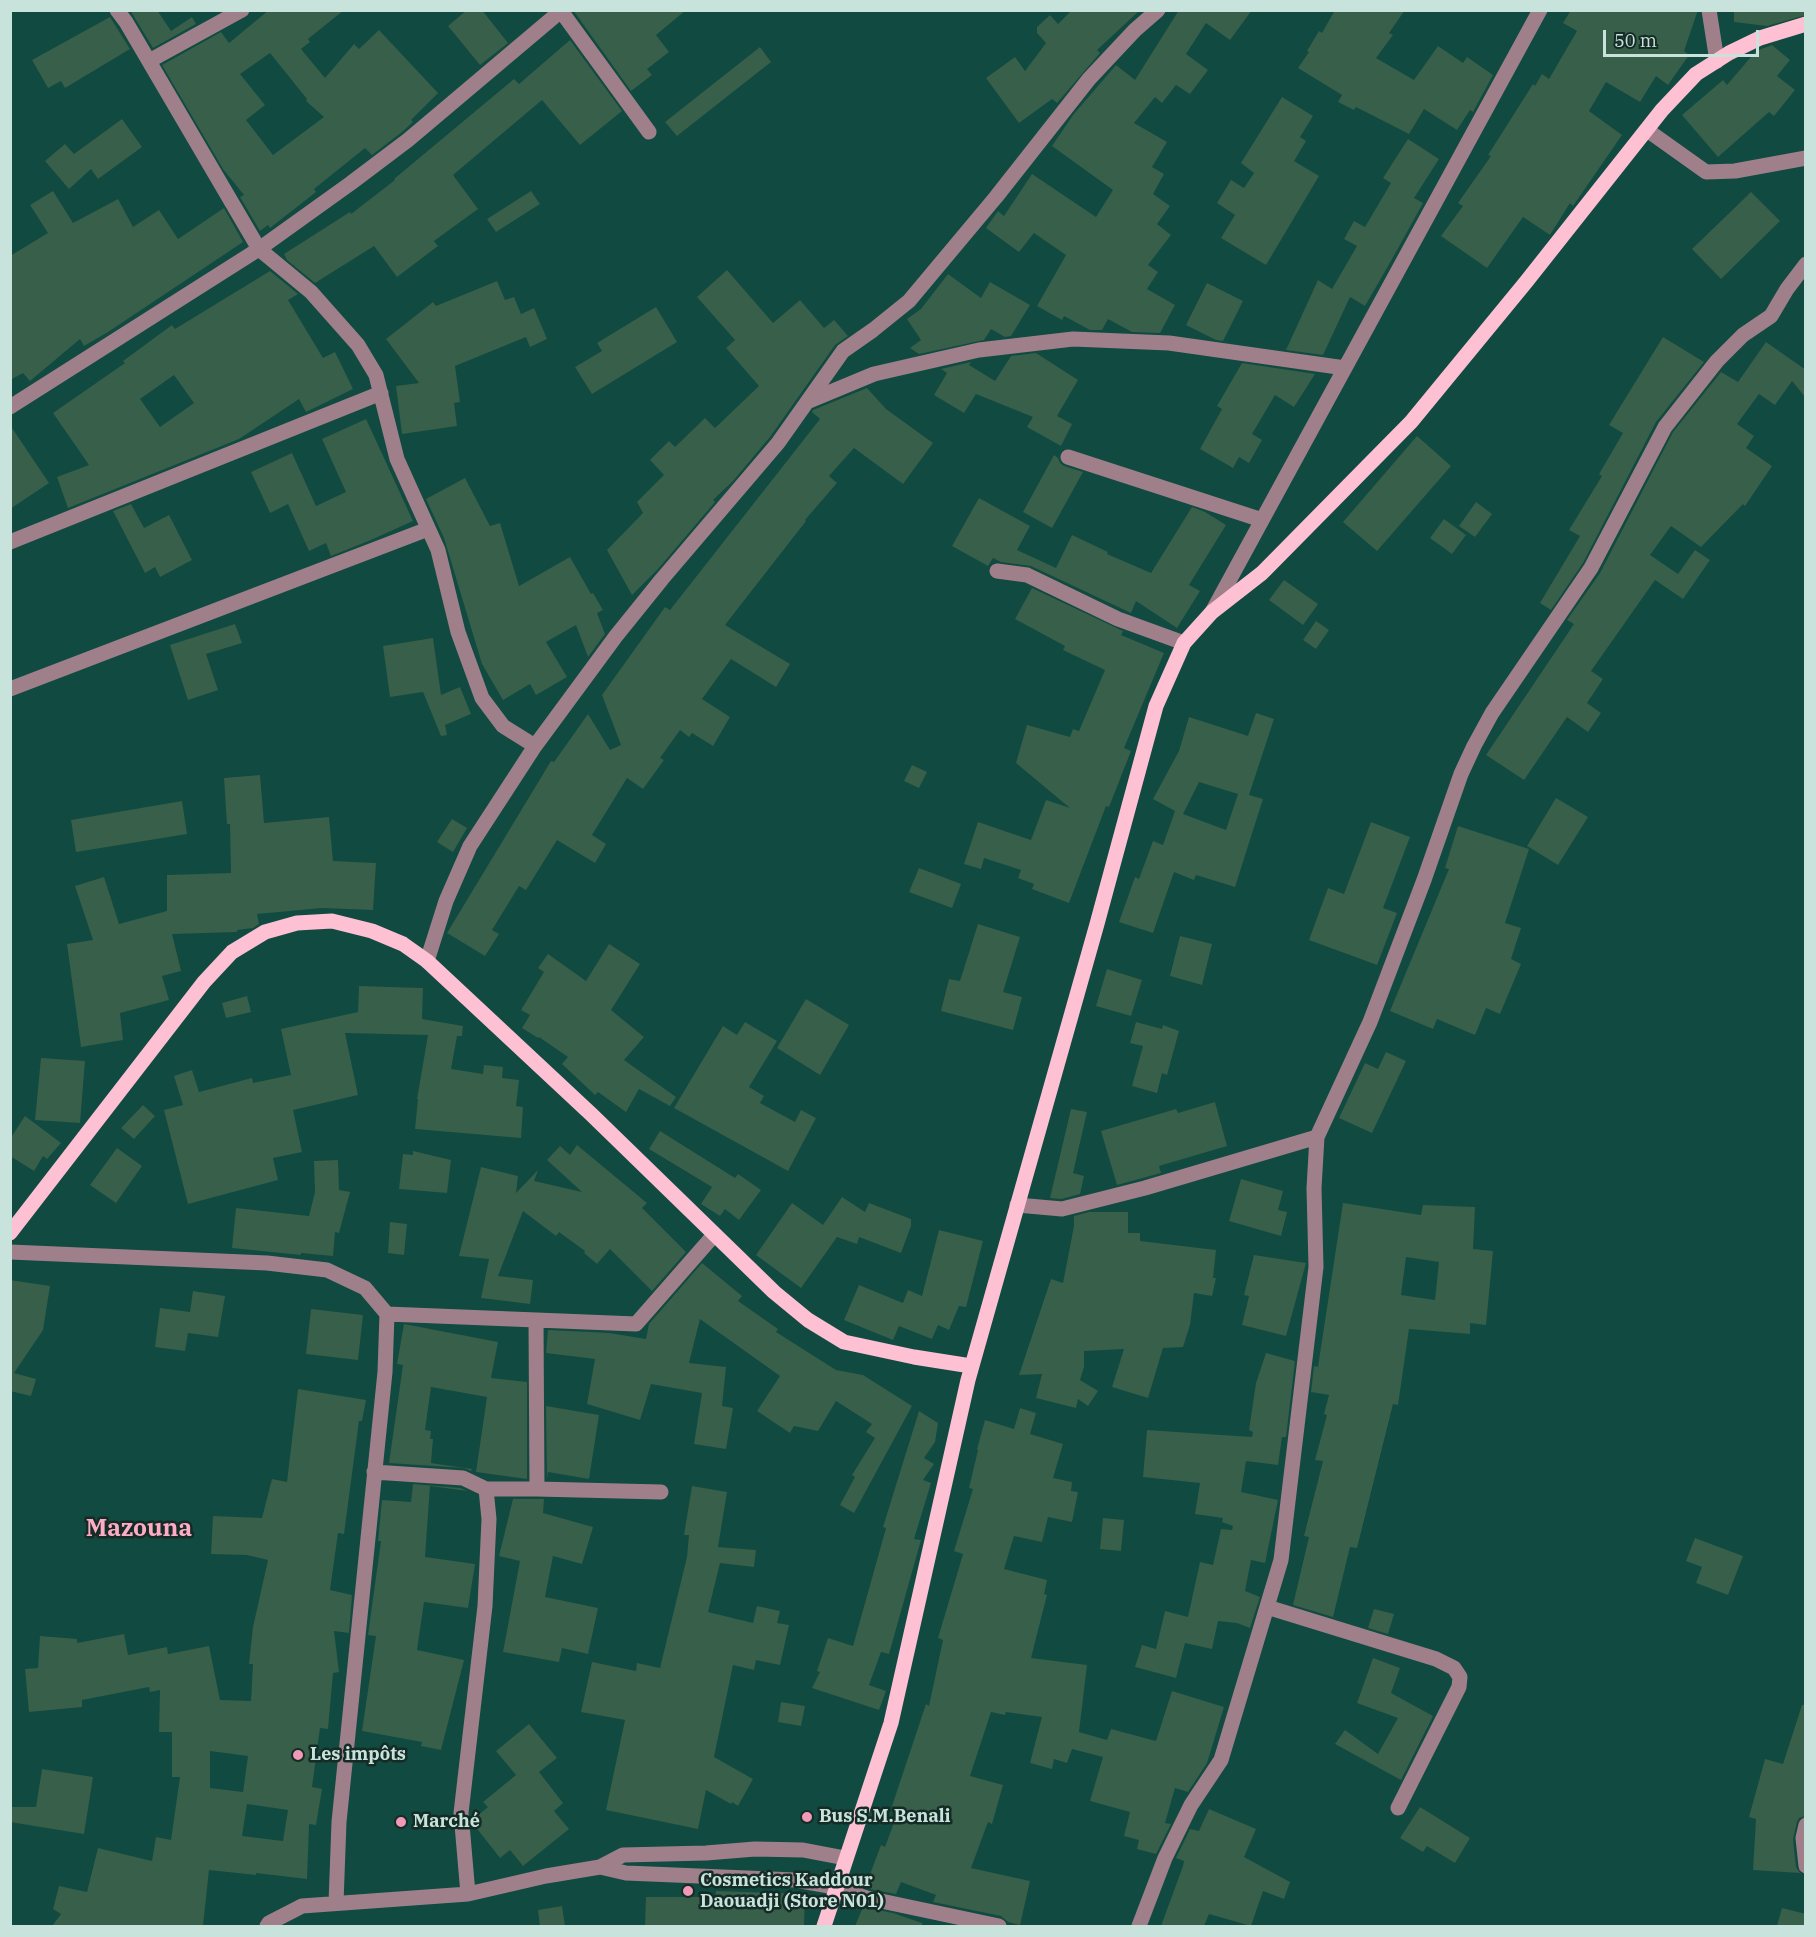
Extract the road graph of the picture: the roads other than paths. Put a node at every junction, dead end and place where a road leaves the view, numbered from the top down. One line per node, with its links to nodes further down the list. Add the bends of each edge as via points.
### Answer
1 (117, 10): 8 (street)
2 (242, 10): 8 (street)
3 (1158, 10): 17 (street, via 1089,79 909,301 843,351)
4 (1540, 10): 15 (street)
5 (1708, 10): 9 (street)
6 (561, 11): 11 (street); 13 (street, via 408,140)
7 (1806, 24): 9 (main road, via 1760,38)
8 (149, 61): 13 (street)
9 (1717, 61): 10 (main road, via 1696,74)
10 (1647, 130): 12 (street, via 1706,172 1735,171); 24 (main road, via 1411,422 1262,573)
11 (649, 132)
12 (1806, 158)
13 (259, 249): 16 (street, via 310,292 358,345 376,375); 18 (street)
14 (1806, 264): 29 (street, via 1771,316 1743,335 1717,361 1665,427 1591,568 1488,721 1461,774 1370,1022)
15 (1345, 368): 17 (street, via 1169,343 1073,339 978,350 874,374); 20 (street)
16 (381, 393): 21 (street, via 397,459); 22 (street)
17 (809, 401): 27 (street, via 622,628)
18 (10, 408)
19 (1068, 457): 20 (street)
20 (1263, 520): 24 (street)
21 (428, 529): 26 (street); 27 (street, via 438,549 458,632 482,698 503,726)
22 (10, 542)
23 (997, 571): 25 (street, via 1028,575 1118,619)
24 (1212, 612): 25 (main road)
25 (1184, 643): 30 (main road, via 1156,706)
26 (10, 689)
27 (535, 746): 28 (street, via 470,846)
28 (428, 961): 31 (main road, via 403,944 372,931 332,921 297,923 265,932 232,952 204,982); 32 (main road)
29 (1317, 1137): 30 (street, via 1062,1209); 41 (street, via 1316,1267 1281,1560)
30 (1017, 1205): 36 (main road)
31 (10, 1233)
32 (714, 1235): 35 (street, via 636,1324); 36 (main road, via 808,1320 844,1342)
33 (10, 1252): 34 (street, via 267,1263 327,1270 365,1288)
34 (387, 1314): 35 (street); 37 (street)
35 (536, 1320): 39 (street)
36 (971, 1366): 44 (main road, via 891,1723)
37 (374, 1472): 38 (street, via 463,1478); 49 (street, via 339,1822)
38 (486, 1489): 39 (street); 48 (street, via 489,1520 485,1606 461,1813)
39 (537, 1489): 40 (street)
40 (661, 1492)
41 (1267, 1607): 42 (street, via 1436,1659 1454,1668 1460,1677 1459,1687); 53 (street, via 1221,1760 1191,1805)
42 (1398, 1808)
43 (1806, 1825): 45 (street)
44 (845, 1858): 46 (street, via 803,1850 755,1849 623,1855); 47 (main road)
45 (1806, 1866)
46 (600, 1867): 47 (street, via 626,1873 795,1880); 48 (street)
47 (835, 1887): 51 (main road); 52 (street, via 867,1898)
48 (468, 1894): 49 (street)
49 (336, 1903): 50 (street, via 302,1905)
50 (267, 1926)
51 (824, 1926)
52 (999, 1926)
53 (1139, 1926)

